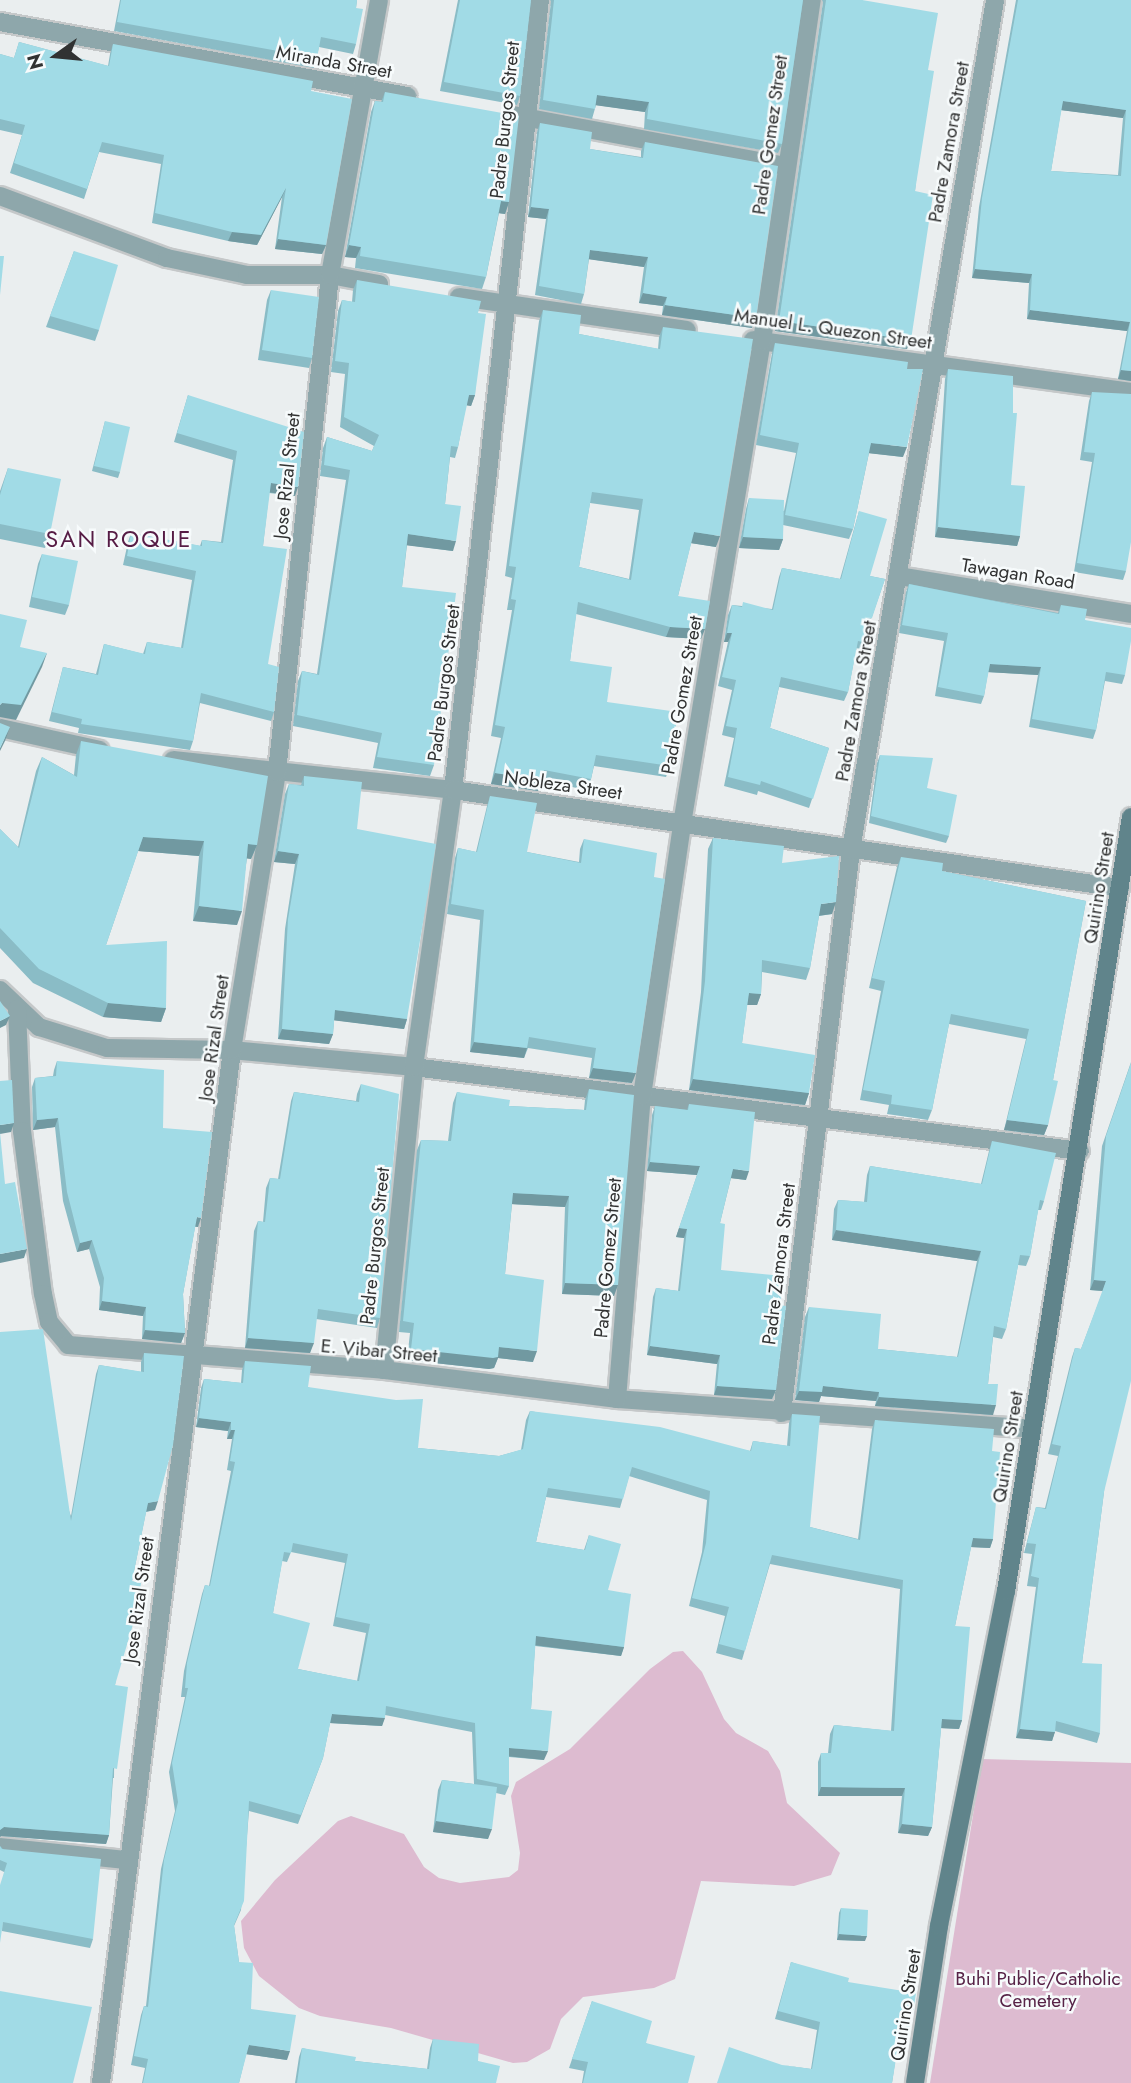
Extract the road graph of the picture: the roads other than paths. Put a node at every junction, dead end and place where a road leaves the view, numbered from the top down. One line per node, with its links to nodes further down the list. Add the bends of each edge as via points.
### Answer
1 (379, 0): 6 (street, Jose Rizal Street)
2 (540, 0): 9 (street, Padre Burgos Street)
3 (811, 0): 10 (street, Padre Gomez Street)
4 (995, 0): 19 (street, Padre Zamora Street)
5 (0, 22): 6 (street, Miranda Street)
6 (362, 88): 7 (street, Miranda Street); 12 (street, Jose Rizal Street)
7 (430, 100)
8 (498, 113): 9 (street)
9 (524, 117): 10 (street); 15 (street, Padre Burgos Street)
10 (785, 166): 18 (street, Padre Gomez Street)
11 (0, 196): 12 (street, via 167,258 247,275)
12 (330, 275): 13 (street); 26 (street, Jose Rizal Street)
13 (399, 287)
14 (440, 294): 15 (street, Manuel L. Quezon Street)
15 (509, 305): 16 (street, Manuel L. Quezon Street); 27 (street, Padre Burgos Street)
16 (709, 334)
17 (736, 337): 18 (street, Manuel L. Quezon Street)
18 (762, 341): 19 (street, Manuel L. Quezon Street); 29 (street, Padre Gomez Street)
19 (931, 363): 20 (street, Manuel L. Quezon Street); 21 (street, Padre Zamora Street)
20 (1131, 391)
21 (899, 576): 22 (street, Tawagan Road); 30 (street, Padre Zamora Street)
22 (1131, 614)
23 (0, 728): 24 (street)
24 (122, 754)
25 (148, 757): 26 (street, Nobleza Street)
26 (277, 772): 27 (street, Nobleza Street); 34 (street, Jose Rizal Street)
27 (453, 790): 29 (street, Nobleza Street); 35 (street, Padre Burgos Street)
28 (1131, 817): 31 (main road, Quirino Street)
29 (681, 824): 30 (street, Nobleza Street); 36 (street, Padre Gomez Street)
30 (851, 850): 31 (street, Nobleza Street); 37 (street, Padre Zamora Street)
31 (1120, 888): 38 (main road, Quirino Street)
32 (0, 990): 33 (street)
33 (17, 1009): 34 (street, via 39,1027 107,1048); 39 (street, E. Vibar Street, via 22,1131 49,1322 68,1345 83,1349)
34 (232, 1050): 35 (street); 39 (street, Jose Rizal Street)
35 (414, 1067): 36 (street); 40 (street, Padre Burgos Street)
36 (642, 1096): 37 (street); 41 (street, Padre Gomez Street)
37 (818, 1119): 38 (street); 42 (street, Padre Zamora Street)
38 (1080, 1151): 43 (main road, Quirino Street)
39 (197, 1356): 40 (street, E. Vibar Street); 45 (street, Jose Rizal Street)
40 (384, 1370): 41 (street, E. Vibar Street)
41 (617, 1399): 42 (street, E. Vibar Street)
42 (782, 1413): 43 (street, E. Vibar Street)
43 (1031, 1429): 47 (main road, Quirino Street, via 1006,1591 939,1926)
44 (0, 1847): 45 (street)
45 (126, 1860): 46 (street, Jose Rizal Street)
46 (101, 2083)
47 (915, 2083)

